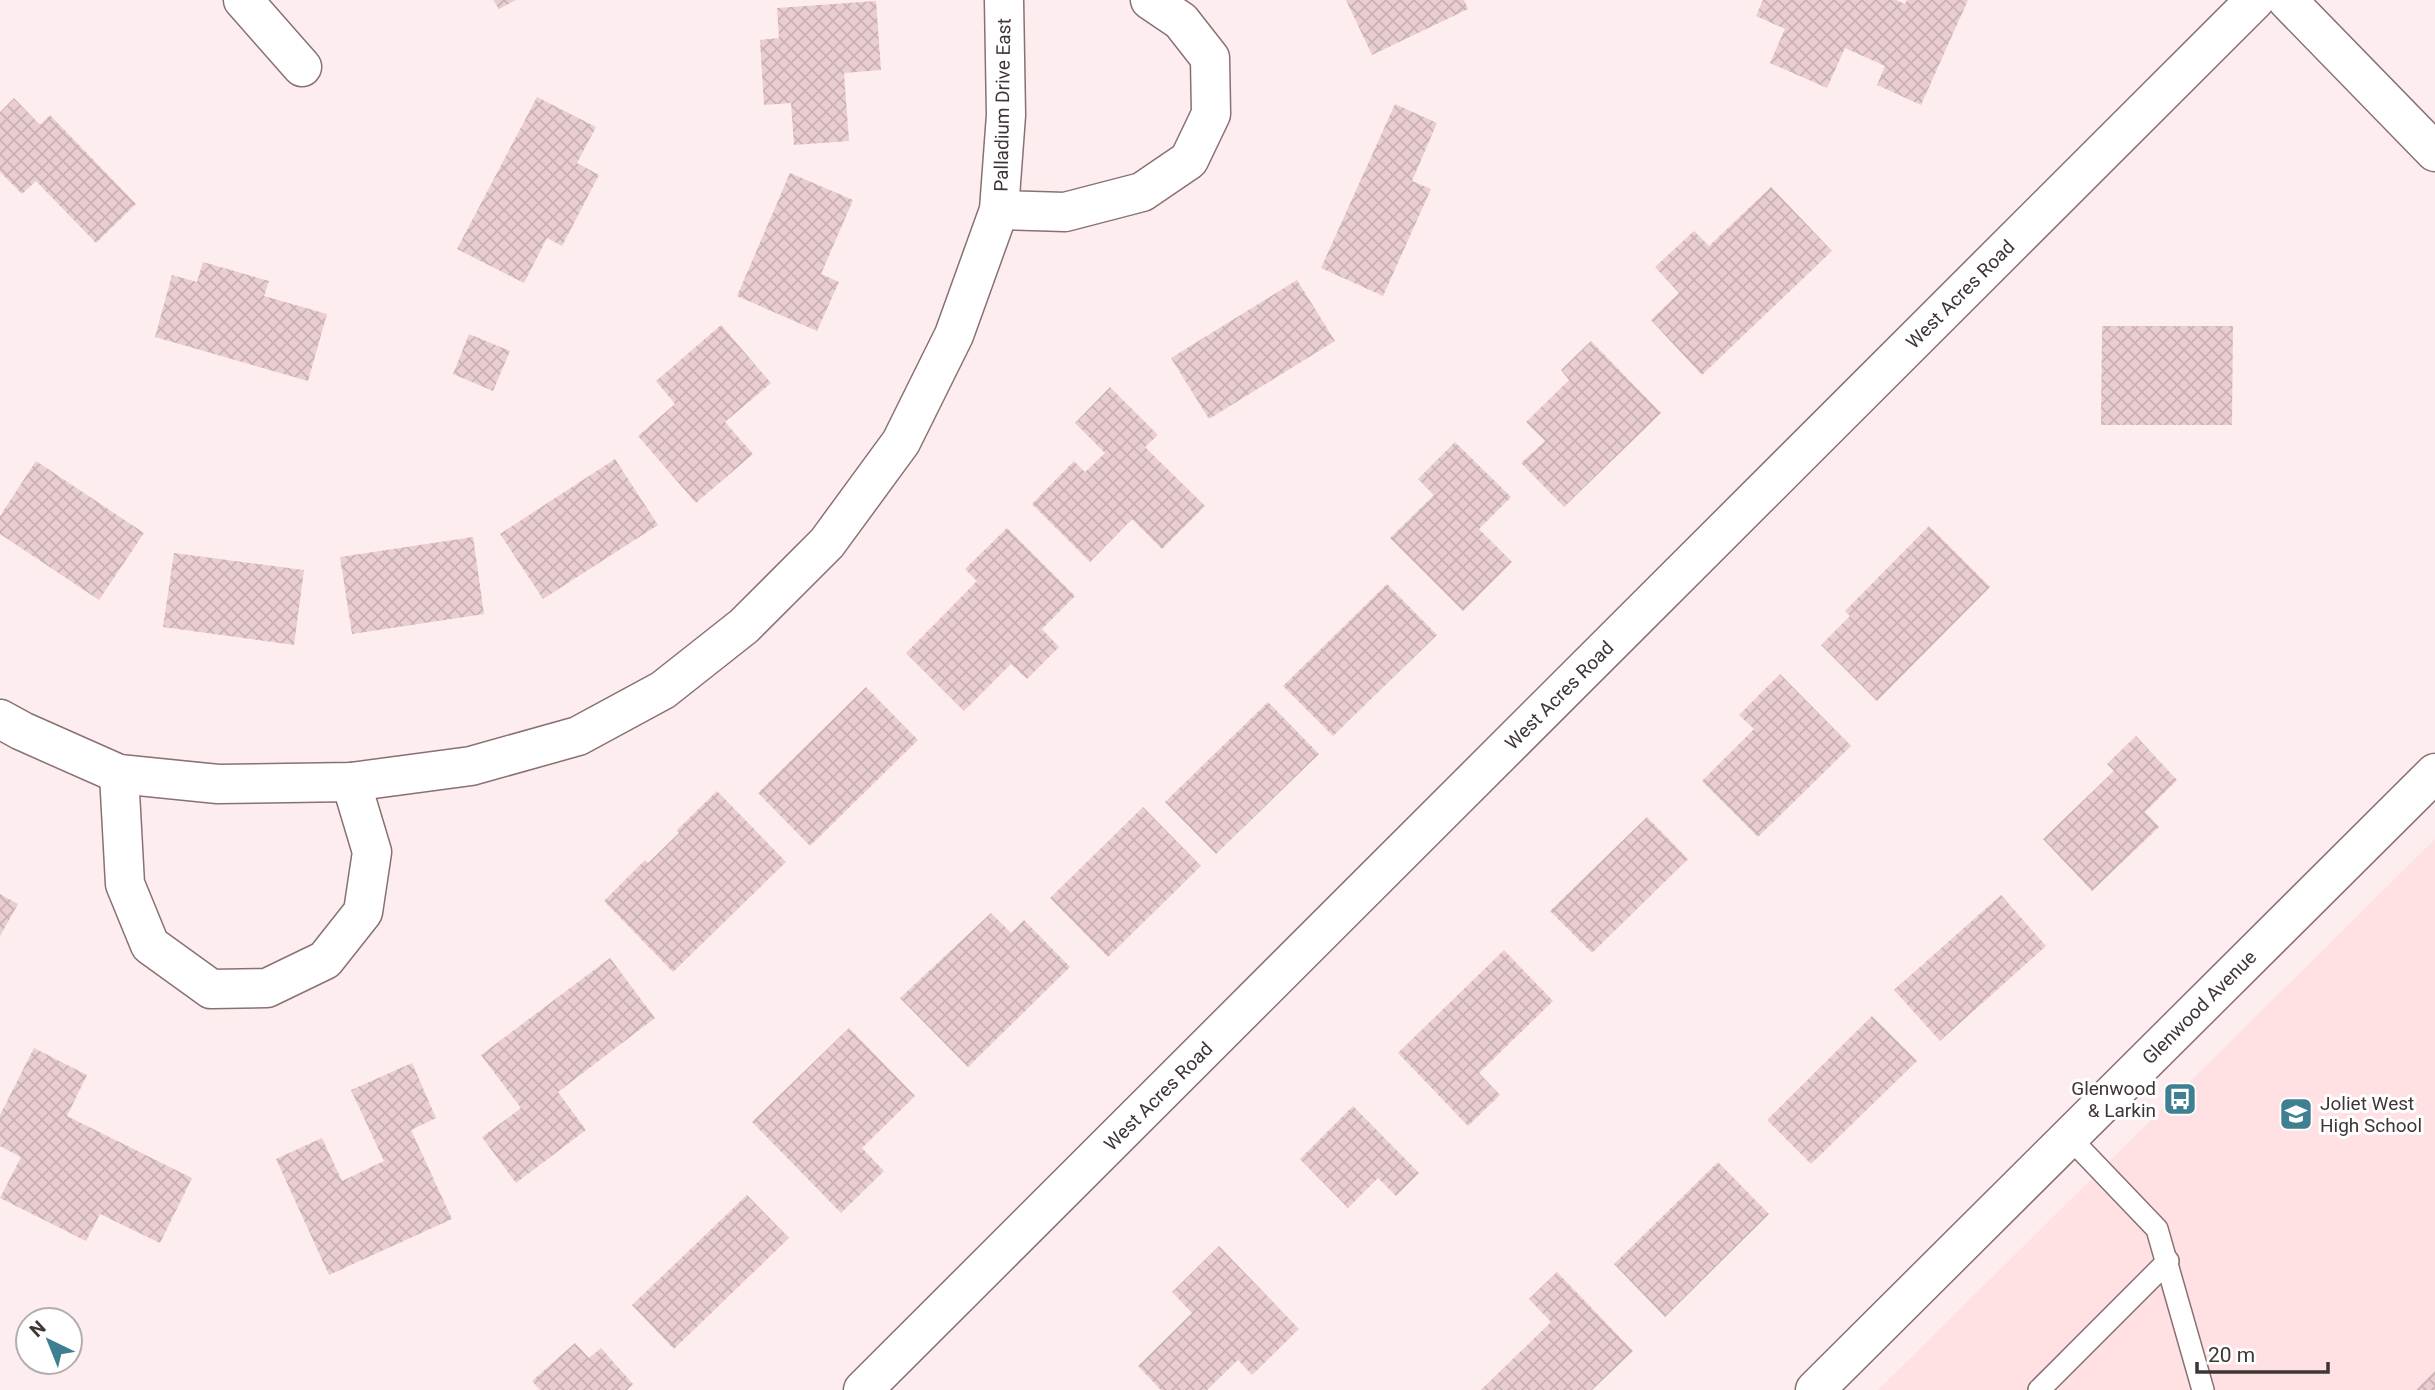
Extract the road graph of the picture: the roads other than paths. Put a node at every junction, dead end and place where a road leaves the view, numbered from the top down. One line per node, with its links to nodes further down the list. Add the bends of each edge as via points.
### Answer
1 (243, 0): 6 (street)
2 (1004, 0): 8 (street, Palladium Drive East, via 1006,115)
3 (1150, 0): 8 (street, Palladium Drive East, via 1181,21 1210,58 1211,114 1189,160 1142,192 1065,212)
4 (2255, 0): 15 (street, West Acres Road)
5 (2287, 0): 7 (street)
6 (302, 67)
7 (2435, 152)
8 (999, 210): 12 (street, Palladium Drive East, via 954,335 901,442 828,542 744,626 663,690 578,736 471,766)
9 (0, 719): 11 (street, Palladium Drive East)
10 (2435, 773): 13 (street, Glenwood Avenue)
11 (119, 774): 12 (street, Palladium Drive East, via 218,784); 12 (street, via 125,884 150,945 211,989 267,988 325,960 363,912 372,852)
12 (351, 782)
13 (2069, 1137): 14 (lane, via 2157,1229); 16 (street, Glenwood Avenue)
14 (2168, 1261): 17 (lane); 18 (lane)
15 (863, 1390)
16 (1815, 1390)
17 (2039, 1390)
18 (2203, 1390)

